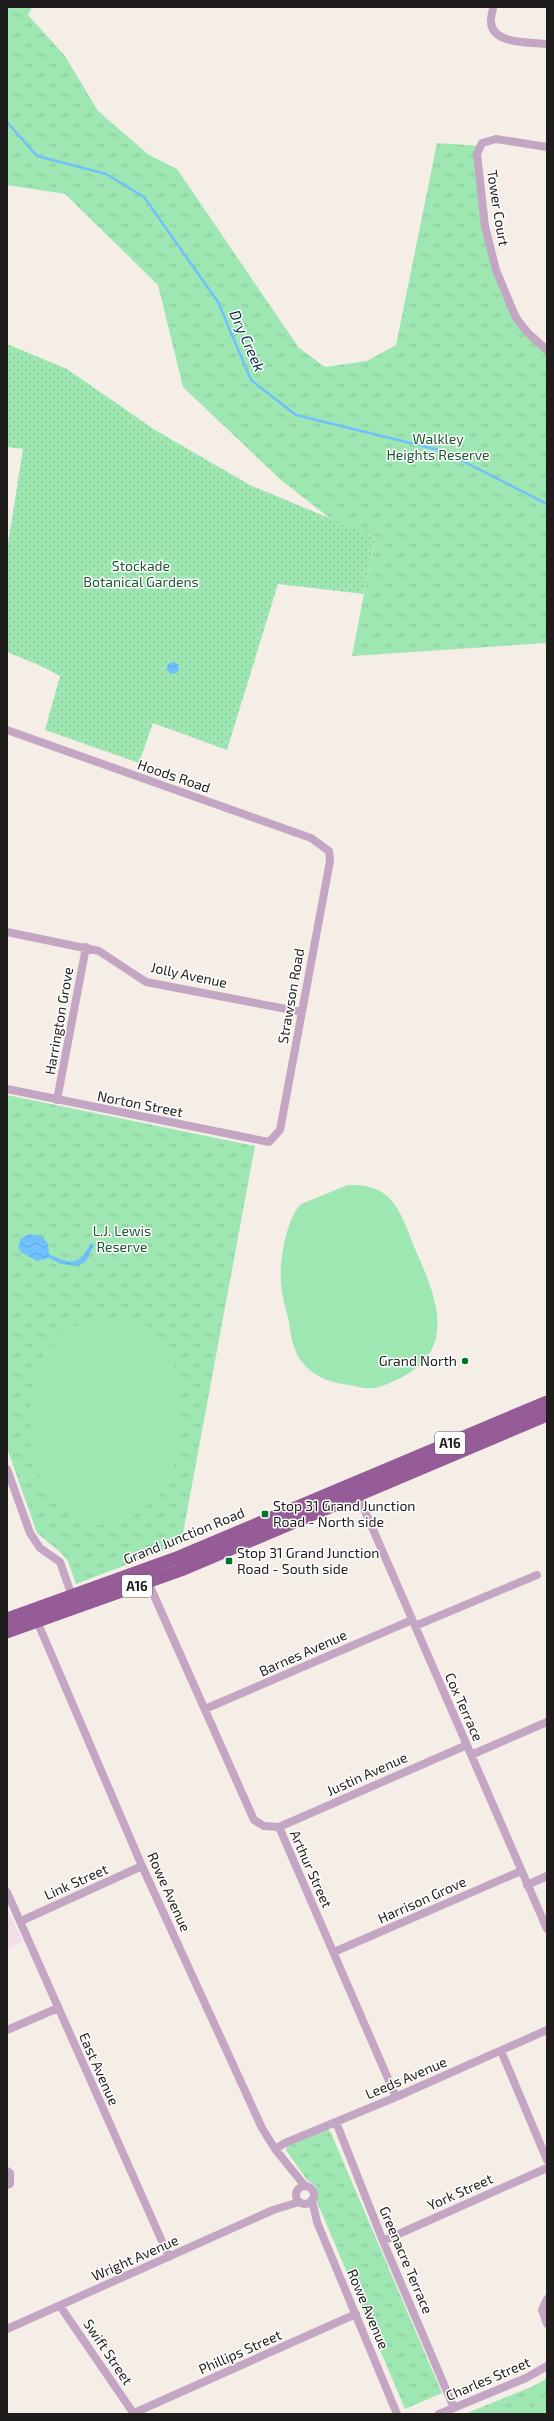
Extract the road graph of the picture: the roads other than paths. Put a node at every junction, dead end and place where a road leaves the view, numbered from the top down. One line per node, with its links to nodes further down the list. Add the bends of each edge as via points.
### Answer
1 (493, 7): 2 (street, via 490,23 495,34 502,38)
2 (547, 44)
3 (547, 147): 4 (street, Tower Court, via 496,139 482,143 477,154 485,226 496,270 516,318)
4 (547, 350)
5 (7, 730): 6 (street, Hoods Road, via 311,838)
6 (328, 851): 9 (street, Strawson Road, via 330,861)
7 (7, 932): 8 (street, Jolly Avenue)
8 (86, 947): 9 (street, Jolly Avenue, via 109,956 146,982); 11 (street, Harrington Grove)
9 (302, 1012): 12 (street, Strawson Road, via 280,1130)
10 (7, 1089): 11 (street, Norton Street)
11 (57, 1100): 12 (street, Norton Street)
12 (269, 1142)
13 (547, 1402): 16 (highway, Grand Junction Road / A16)
14 (547, 1415): 16 (highway, Grand Junction Road / A16)
15 (7, 1469): 19 (street, via 32,1538 40,1548 60,1562)
16 (355, 1490): 18 (highway, Grand Junction Road / A16); 19 (highway, Grand Junction Road / A16); 22 (street, Cox Terrace)
17 (537, 1575): 22 (street, Barnes Avenue)
18 (148, 1582): 19 (highway, Grand Junction Road / A16); 24 (street, Arthur Street)
19 (74, 1602): 20 (highway, Grand Junction Road / A16); 21 (highway, Grand Junction Road / A16)
20 (7, 1618)
21 (37, 1622): 23 (highway, Grand Junction Road / A16); 29 (street, Rowe Avenue)
22 (413, 1623): 24 (street, Barnes Avenue); 26 (street, Cox Terrace)
23 (7, 1632)
24 (205, 1709): 28 (street, Arthur Street, via 254,1820 264,1826)
25 (547, 1722): 27 (street)
26 (467, 1745): 27 (street, Cox Terrace); 28 (street, Justin Avenue)
27 (471, 1755): 30 (street, Cox Terrace)
28 (279, 1827): 36 (street, Arthur Street)
29 (142, 1866): 34 (street, Link Street); 43 (street, Rowe Avenue, via 262,2128)
30 (521, 1871): 32 (street, Cox Terrace); 36 (street, Harrison Grove)
31 (547, 1876): 32 (street)
32 (527, 1884): 35 (street, Cox Terrace)
33 (7, 1892): 34 (street, East Avenue)
34 (20, 1921): 37 (street, East Avenue)
35 (547, 1930)
36 (334, 1952): 41 (street, Arthur Street)
37 (58, 2008): 38 (street); 54 (street, East Avenue)
38 (7, 2030)
39 (547, 2030): 40 (street, Leeds Avenue)
40 (501, 2051): 41 (street, Leeds Avenue); 44 (street)
41 (396, 2097): 42 (street, Leeds Avenue)
42 (336, 2122): 43 (street, Leeds Avenue); 53 (street, Greenacre Terrace)
43 (275, 2149): 48 (street, Rowe Avenue, via 289,2168)
44 (547, 2160)
45 (547, 2168): 53 (street, York Street)
46 (7, 2171): 47 (street, via 10,2173 10,2184)
47 (7, 2185)
48 (300, 2190): 49 (street, Rowe Avenue, via 313,2191); 50 (street, Rowe Avenue); 51 (street, Wright Avenue)
49 (312, 2200): 50 (street, Wright Avenue); 52 (street, Rowe Avenue)
50 (301, 2203): 51 (street, Wright Avenue); 52 (street, Rowe Avenue)
51 (273, 2210): 54 (street, Wright Avenue)
52 (317, 2222): 57 (street, Rowe Avenue)
53 (383, 2241): 61 (street, Greenacre Terrace)
54 (169, 2257): 56 (street, Wright Avenue)
55 (547, 2299): 58 (street, via 542,2310)
56 (60, 2306): 59 (street, Wright Avenue); 63 (street, Swift Street)
57 (356, 2314): 62 (street, Rowe Avenue); 63 (street, Phillips Street)
58 (547, 2324)
59 (7, 2329)
60 (547, 2366): 61 (street, Charles Street, via 526,2378)
61 (454, 2408): 65 (street, Charles Street)
62 (396, 2410): 64 (street, Rowe Avenue)
63 (134, 2414)
64 (402, 2414)
65 (439, 2414)

